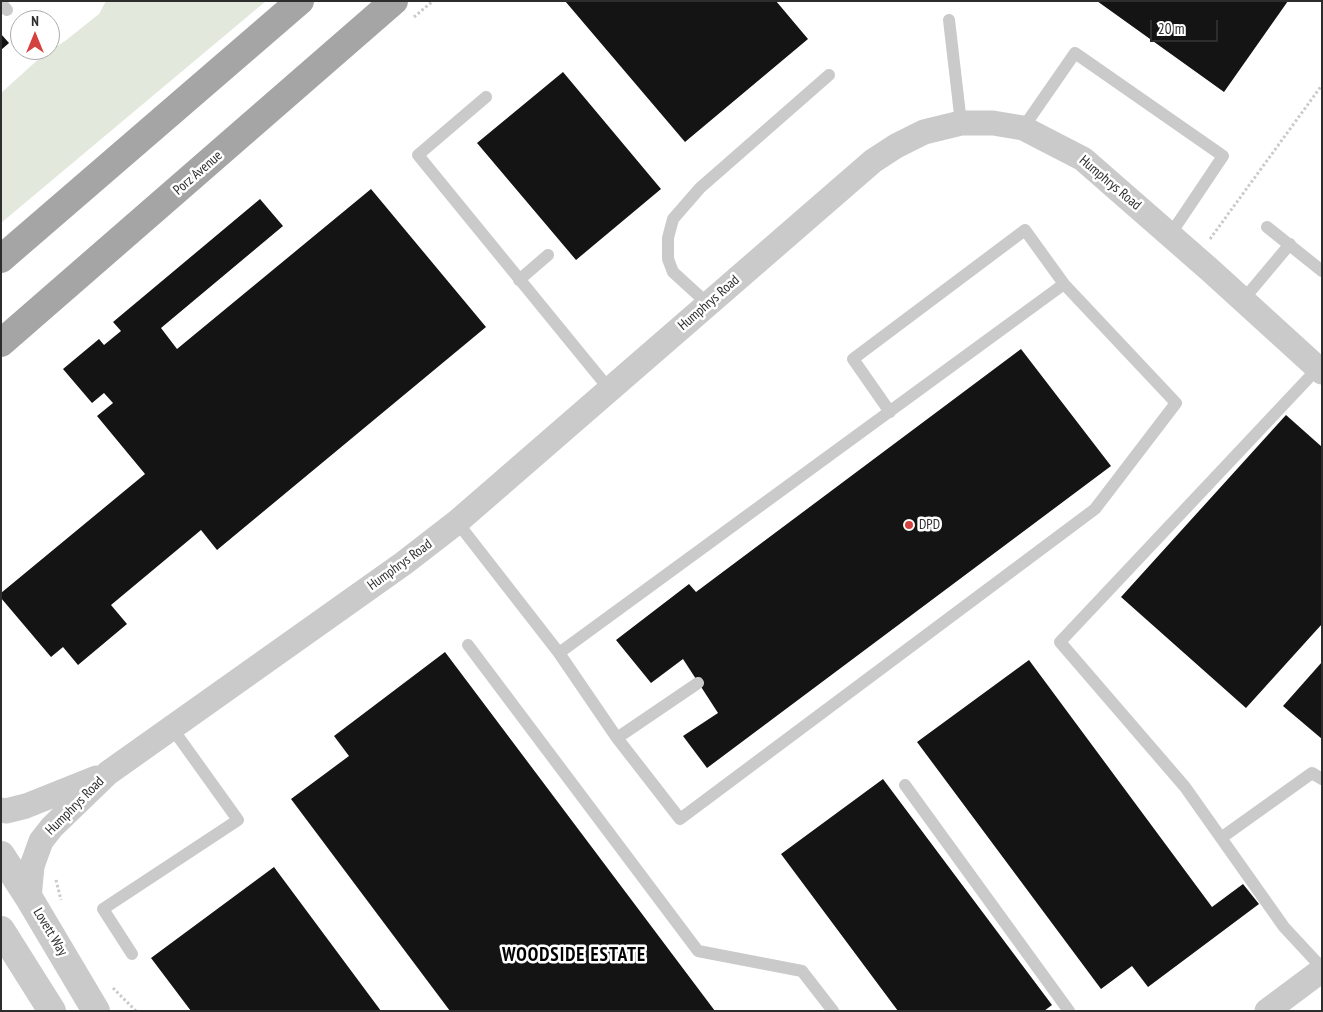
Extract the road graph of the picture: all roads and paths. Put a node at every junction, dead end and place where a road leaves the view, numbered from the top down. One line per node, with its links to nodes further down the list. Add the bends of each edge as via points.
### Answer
1 (300, 1): 14 (main road)
2 (394, 1): 20 (main road, Porz Avenue)
3 (949, 20): 7 (lane)
4 (828, 75): 19 (lane, via 700,188 673,219 668,238 668,259 673,272)
5 (1322, 85): 13 (path)
6 (486, 97): 16 (lane, via 418,155)
7 (962, 123): 8 (street, Humphrys Road, via 994,123); 19 (street, Humphrys Road, via 924,132 874,161)
8 (1023, 128): 10 (street, Humphrys Road, via 1083,159); 10 (lane, via 1075,53 1223,156)
9 (1267, 227): 11 (lane)
10 (1170, 235): 13 (street, Humphrys Road)
11 (1290, 244): 15 (lane); 18 (lane)
12 (548, 255): 16 (lane)
13 (1197, 258): 18 (street, Humphrys Road)
14 (1, 259)
15 (1322, 271)
16 (519, 280): 22 (lane)
17 (1064, 284): 23 (lane); 23 (lane, via 1025,230 853,359); 29 (lane, via 1176,402 1095,509 680,819)
18 (1243, 300): 21 (street, Humphrys Road)
19 (708, 304): 22 (street, Humphrys Road)
20 (1, 342)
21 (1320, 370): 34 (lane, via 1060,642 1185,787)
22 (610, 390): 24 (street, Humphrys Road)
23 (890, 412): 26 (lane)
24 (457, 522): 26 (lane); 28 (street, Humphrys Road)
25 (468, 645): 42 (lane, via 698,951 802,971)
26 (559, 653): 29 (lane)
27 (698, 683): 29 (lane)
28 (172, 728): 30 (street, Humphrys Road); 38 (lane, via 238,820 103,909)
29 (618, 738)
30 (108, 773): 33 (street, Humphrys Road, via 26,806); 36 (street, Humphrys Road, via 41,841 32,866)
31 (1322, 779): 34 (lane, via 1312,773)
32 (905, 784): 43 (lane)
33 (1, 810)
34 (1221, 838): 39 (lane, via 1284,927)
35 (1, 855): 36 (street, Lovett Way)
36 (29, 898): 41 (street, Lovett Way)
37 (1, 930): 40 (street)
38 (132, 954)
39 (1322, 969): 44 (street)
40 (52, 1011)
41 (96, 1011)
42 (833, 1011)
43 (1069, 1011)
44 (1267, 1011)

